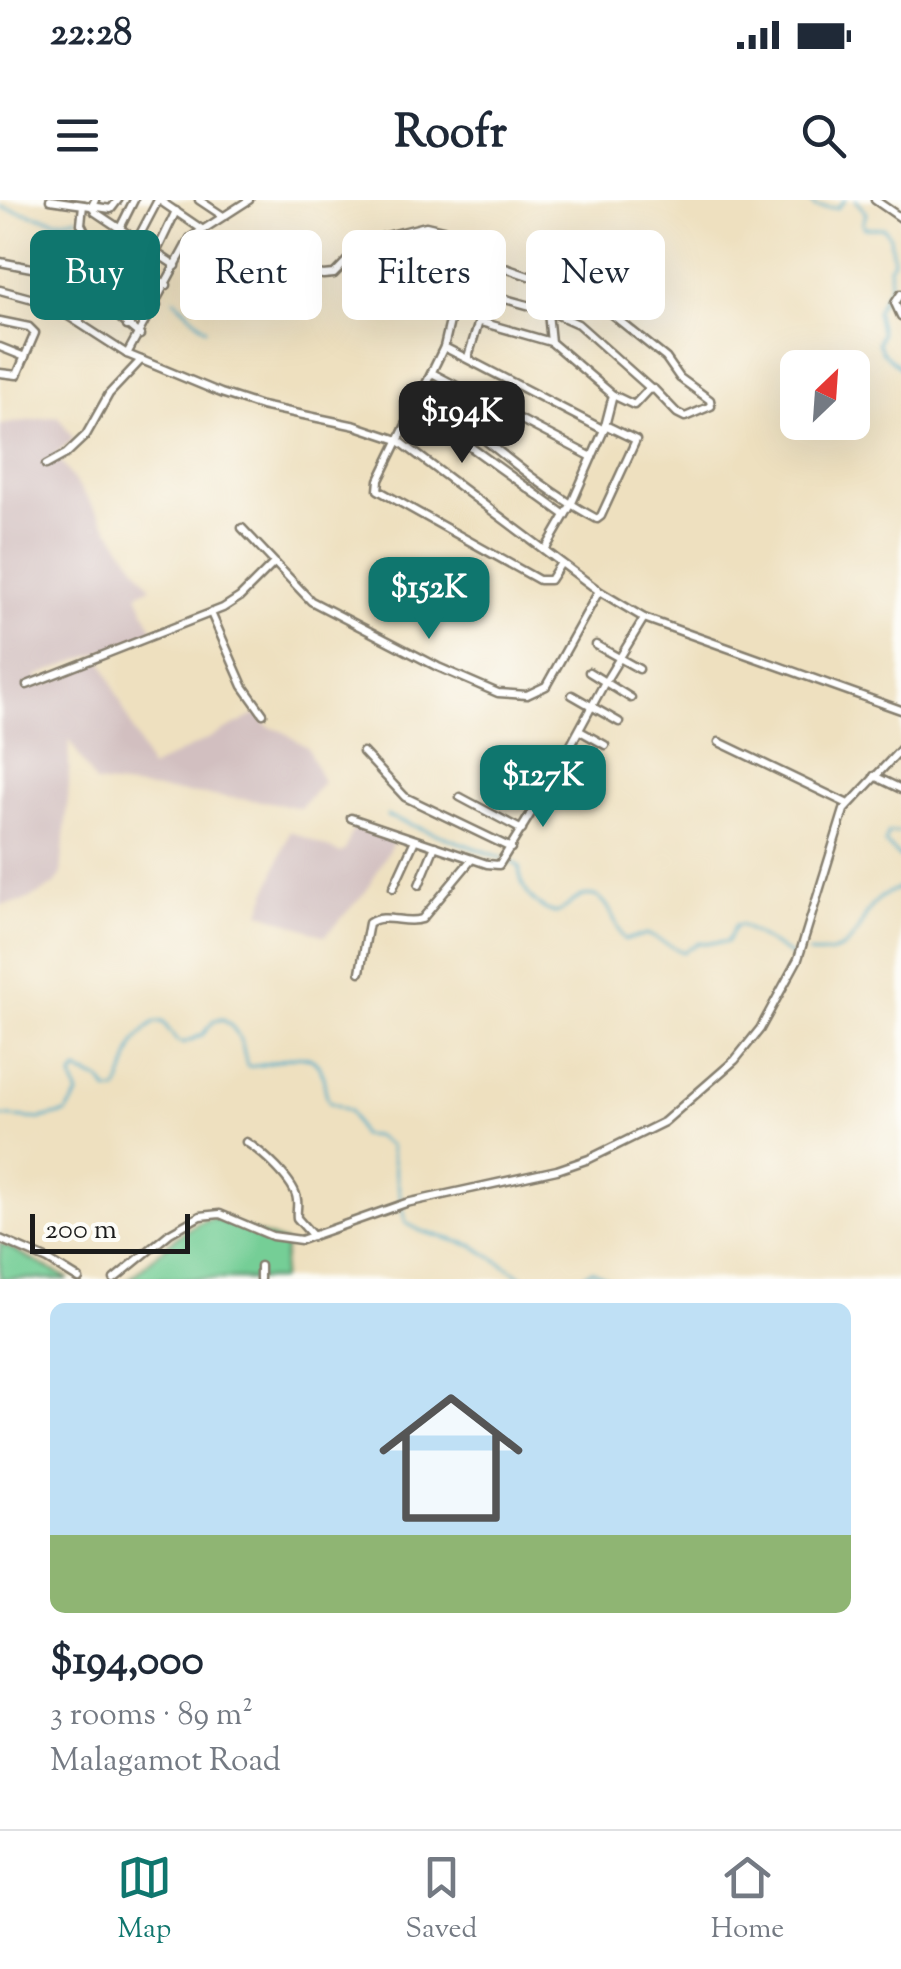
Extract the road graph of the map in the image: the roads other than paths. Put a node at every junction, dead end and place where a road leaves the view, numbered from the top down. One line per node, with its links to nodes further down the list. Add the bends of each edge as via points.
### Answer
1 (50, 200): 8 (street)
2 (118, 200): 9 (street, via 111,209)
3 (134, 200): 13 (street)
4 (159, 200): 10 (street); 16 (street)
5 (199, 200): 11 (street)
6 (875, 200): 12 (street)
7 (242, 201): 11 (street)
8 (73, 202): 9 (street)
9 (90, 204): 13 (street); 14 (street)
10 (176, 212): 17 (street); 20 (street)
11 (223, 216): 17 (street)
12 (901, 218)
13 (120, 228): 15 (street)
14 (84, 230)
15 (123, 230)
16 (143, 230)
17 (203, 230)
18 (410, 230): 19 (street)
19 (448, 230)
20 (160, 245)
21 (160, 256): 24 (street)
22 (180, 258): 24 (street)
23 (0, 262): 25 (street)
24 (176, 266): 27 (street)
25 (30, 269)
26 (160, 281): 27 (street)
27 (166, 285): 30 (street)
28 (0, 290): 40 (street, via 36,298)
29 (901, 294): 31 (street, via 895,303)
30 (160, 298)
31 (901, 316)
32 (0, 320): 47 (street, via 35,332)
33 (120, 320): 42 (street)
34 (128, 320): 42 (street)
35 (149, 320): 43 (street)
36 (450, 320): 46 (street)
37 (549, 320): 44 (street)
38 (566, 320): 52 (street)
39 (617, 320): 52 (street, via 712,404 685,416)
40 (79, 322): 48 (street)
41 (480, 322): 44 (street); 49 (street)
42 (127, 326): 43 (street)
43 (140, 336): 48 (street)
44 (551, 342): 54 (street)
45 (0, 347): 47 (street)
46 (444, 347): 49 (street); 51 (street)
47 (26, 357): 50 (street, via 16,376)
48 (133, 357): 57 (street, via 232,397); 59 (street, via 86,435)
49 (468, 358): 56 (street)
50 (0, 373)
51 (432, 373): 53 (street); 58 (street)
52 (651, 389): 54 (street, via 634,405)
53 (424, 392): 55 (street); 60 (street)
54 (612, 395): 56 (street)
55 (415, 407): 57 (street); 61 (street)
56 (605, 427): 58 (street); 60 (street, via 636,441 600,518)
57 (398, 440): 63 (street); 64 (street, via 379,494 539,580 550,580)
58 (592, 457): 60 (street)
59 (46, 465)
60 (571, 505): 61 (street)
61 (565, 515): 63 (street)
62 (242, 528): 65 (street)
63 (545, 550): 64 (street)
64 (561, 562): 66 (street)
65 (273, 564): 66 (street, via 334,615 483,689 514,696 546,686); 67 (street, via 240,597)
66 (599, 591): 68 (street)
67 (211, 613): 74 (street); 79 (street)
68 (644, 618): 70 (street); 78 (street)
69 (596, 645): 70 (street)
70 (619, 658): 71 (street); 73 (street)
71 (640, 669)
72 (589, 672): 73 (street)
73 (605, 682): 76 (street); 77 (street)
74 (26, 685)
75 (572, 695): 77 (street)
76 (631, 698)
77 (592, 708): 80 (street); 81 (street)
78 (901, 710)
79 (263, 714)
80 (619, 722)
81 (580, 731): 83 (street); 86 (street)
82 (719, 742): 93 (street)
83 (604, 746)
84 (901, 749): 88 (street)
85 (363, 752): 98 (street, via 405,797)
86 (566, 756): 87 (street); 92 (street)
87 (588, 768)
88 (874, 776): 89 (street); 93 (street)
89 (901, 789)
90 (519, 792): 92 (street)
91 (460, 796): 95 (street)
92 (539, 802): 95 (street)
93 (848, 804): 104 (street, via 798,958 770,1014 735,1060 664,1122 557,1170 406,1203)
94 (350, 818): 96 (street)
95 (522, 830): 98 (street)
96 (416, 840): 97 (street); 101 (street)
97 (436, 846): 99 (street); 100 (street)
98 (511, 848): 99 (street, via 499,865)
99 (472, 859): 102 (street, via 422,919 369,923)
100 (419, 885)
101 (393, 888)
102 (360, 972)
103 (246, 1142): 104 (street, via 294,1190 296,1218)
104 (313, 1236): 108 (street, via 282,1239 206,1214)
105 (0, 1239): 107 (street)
106 (260, 1266): 109 (street)
107 (79, 1279)
108 (114, 1279)
109 (260, 1279)

